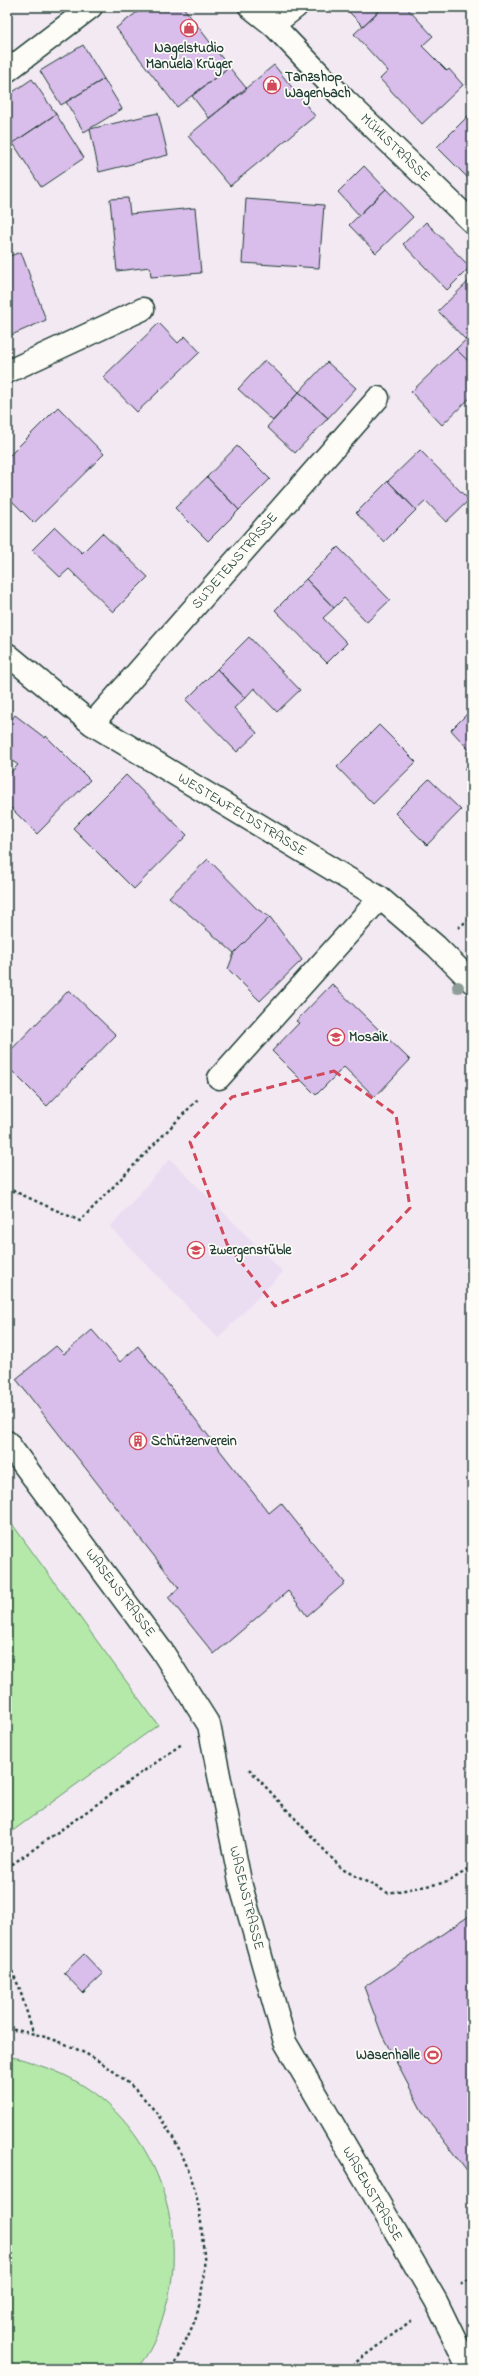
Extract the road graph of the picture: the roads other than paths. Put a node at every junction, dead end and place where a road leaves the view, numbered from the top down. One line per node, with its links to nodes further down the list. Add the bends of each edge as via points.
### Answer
1 (91, 7): 5 (street)
2 (250, 7): 4 (street, MÜHLSTRASSE)
3 (296, 7): 4 (street)
4 (273, 25): 6 (street, MÜHLSTRASSE, via 345,100)
5 (7, 70)
6 (472, 222)
7 (143, 308): 8 (street)
8 (7, 372)
9 (378, 398): 11 (street, SUDETENSTRASSE)
10 (7, 654): 11 (street, WESTENFELDSTRASSE)
11 (92, 724): 12 (street, WESTENFELDSTRASSE)
12 (380, 898): 13 (street, WESTENFELDSTRASSE, via 436,946); 14 (street)
13 (472, 982)
14 (219, 1078)
15 (7, 1442): 16 (street, WASENSTRASSE, via 162,1651 209,1725 241,1886 285,2042 436,2301)
16 (469, 2369)

